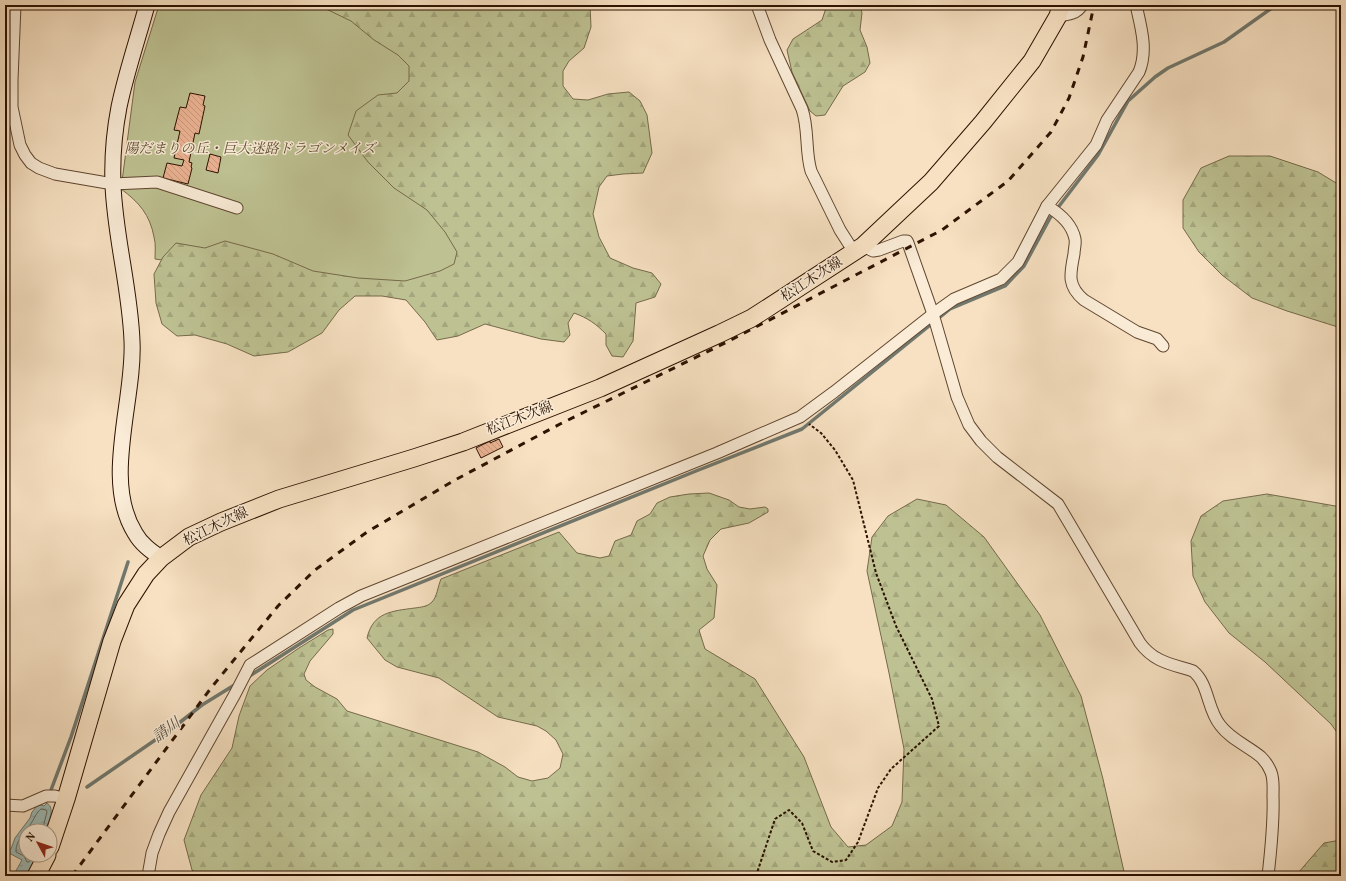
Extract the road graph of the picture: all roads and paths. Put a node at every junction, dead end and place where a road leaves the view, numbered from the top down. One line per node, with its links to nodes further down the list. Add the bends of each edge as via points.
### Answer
1 (15, 5): 7 (street, via 12,107 20,146 31,163 39,168 55,174)
2 (147, 5): 7 (street, via 119,106)
3 (757, 5): 10 (street, via 806,119 808,162 811,171 840,230)
4 (1082, 5): 6 (street, via 1070,15)
5 (1136, 5): 9 (street, via 1143,43 1139,72 1107,120 1096,145)
6 (1059, 10): 10 (main road, 松江木次線, via 1032,61 983,122 931,182)
7 (113, 184): 8 (street, via 157,182); 14 (street, via 132,341 132,361 120,460 121,493 135,533 143,544)
8 (237, 208)
9 (1052, 209): 11 (street, via 1018,262 1001,279 954,299); 12 (street, via 1068,224 1075,239 1071,275 1077,294 1137,332 1157,339)
10 (859, 249): 11 (street, via 873,251 907,241); 14 (main road, 松江木次線, via 752,318 600,388 463,442 279,499 189,537)
11 (934, 319): 13 (street); 22 (street, via 969,425 997,457 1058,504 1145,651 1160,661 1193,671 1202,681 1220,726 1261,758 1271,772 1274,819)
12 (1163, 346)
13 (800, 417): 20 (street, via 362,596 338,608 250,665 169,812 152,853); 21 (path, via 821,433 835,450 853,480 876,573 896,626 932,699 939,726 891,769 878,788 858,842 846,860 832,862 813,851 802,822 789,810 775,819)
14 (161, 558): 15 (main road, 松江木次線, via 146,574 126,605 112,641)
15 (66, 799): 16 (street, via 46,796 23,806); 17 (main road, 松江木次線)
16 (5, 805)
17 (58, 823)
18 (43, 863): 19 (main road)
19 (36, 876)
20 (148, 876)
21 (756, 876)
22 (1268, 876)

